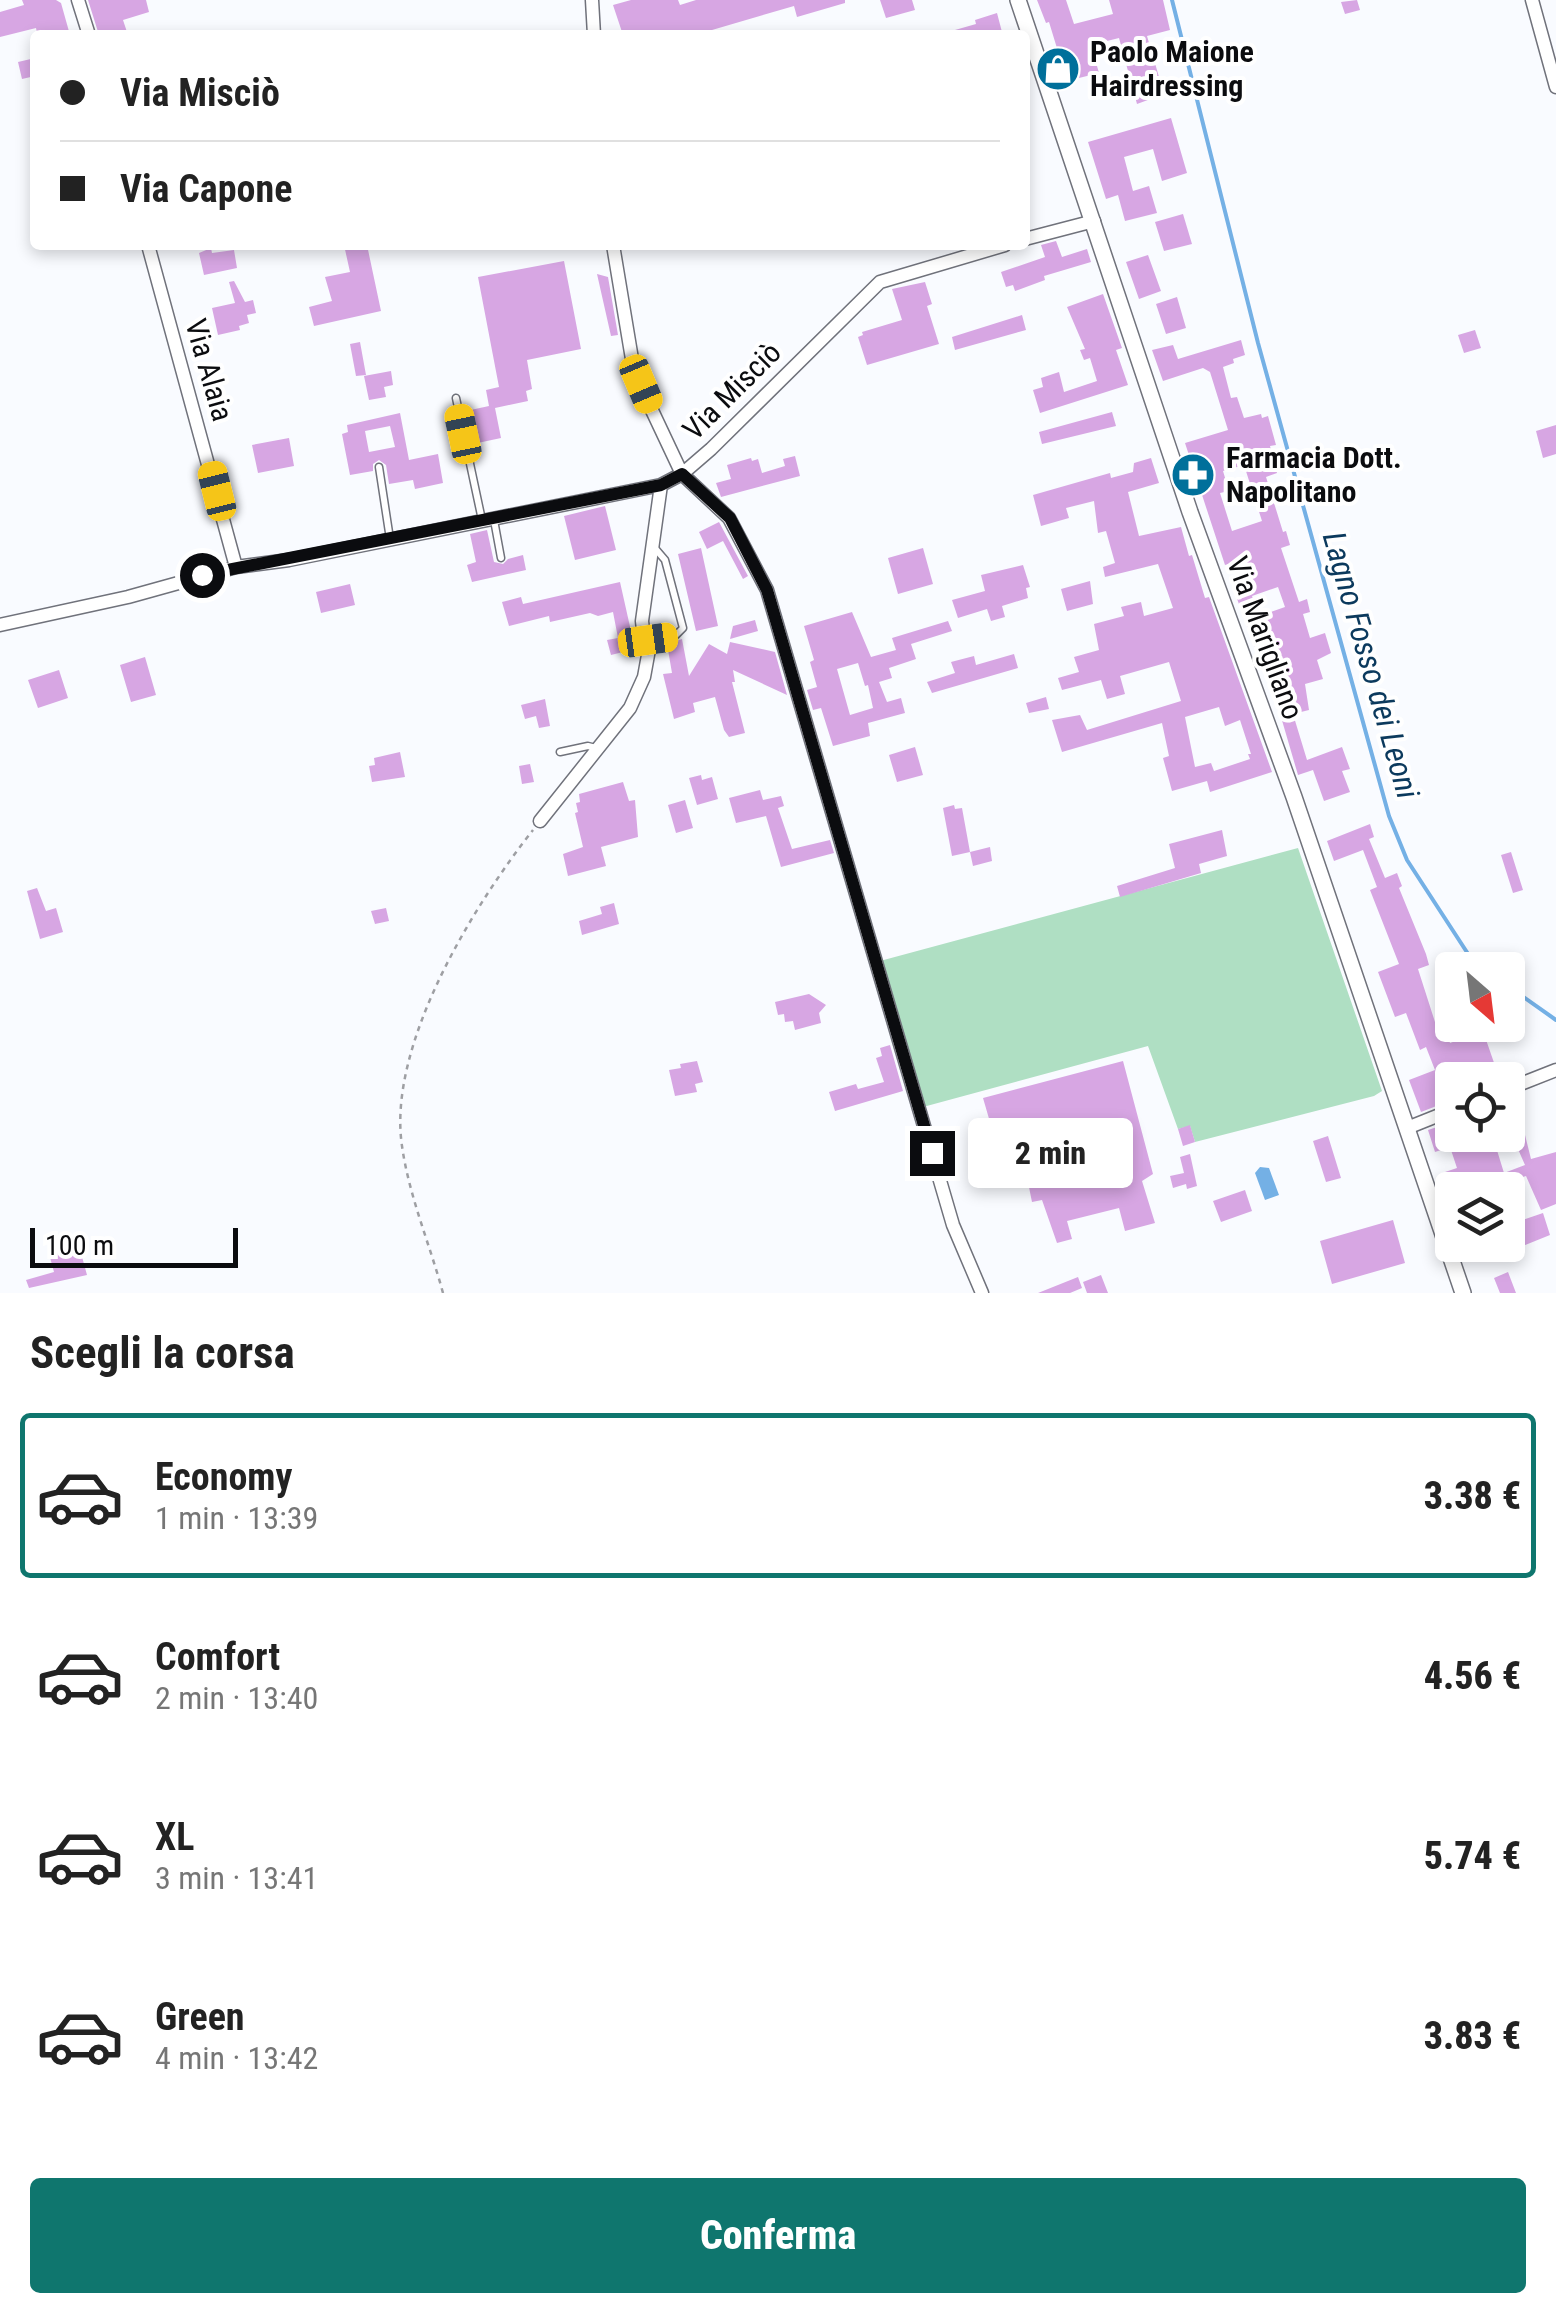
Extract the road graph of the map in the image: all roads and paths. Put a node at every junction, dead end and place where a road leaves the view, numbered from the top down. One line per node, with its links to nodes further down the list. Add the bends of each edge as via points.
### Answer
1 (78, 0): 5 (street)
2 (592, 0): 6 (street)
3 (1018, 0): 7 (street, Via Marigliano)
4 (1532, 0): 9 (street)
5 (87, 30)
6 (594, 30)
7 (1028, 30)
8 (1030, 35): 10 (street, Via Marigliano)
9 (1556, 86)
10 (1094, 221): 11 (street); 32 (street, Via Marigliano)
11 (1030, 238)
12 (149, 250): 23 (street, Via Alaia)
13 (614, 250): 17 (street, via 633,365)
14 (988, 250): 17 (street, Via Misciò, via 880,282)
15 (456, 398): 19 (lane)
16 (379, 468): 20 (lane)
17 (682, 474): 18 (street, Via Misciò); 36 (street, via 730,518 767,590 953,1225)
18 (661, 485): 19 (street, Via Misciò); 21 (street)
19 (488, 520): 20 (street, Via Misciò); 22 (lane)
20 (390, 540): 23 (street, Via Misciò)
21 (653, 546): 25 (street, via 642,620); 25 (lane, via 665,560 683,628)
22 (500, 558)
23 (236, 567): 24 (street, Via Misciò)
24 (0, 625)
25 (648, 640): 26 (street, via 644,677 630,708)
26 (598, 749): 27 (lane); 28 (street)
27 (560, 752)
28 (540, 821): 35 (path, via 473,916 404,1072 402,1147)
29 (1556, 1070): 30 (street)
30 (1525, 1082)
31 (1435, 1117): 32 (street)
32 (1406, 1128): 33 (street, Via Marigliano)
33 (1435, 1198)
34 (1456, 1262): 37 (street, Via Marigliano)
35 (444, 1293)
36 (982, 1293)
37 (1464, 1293)

